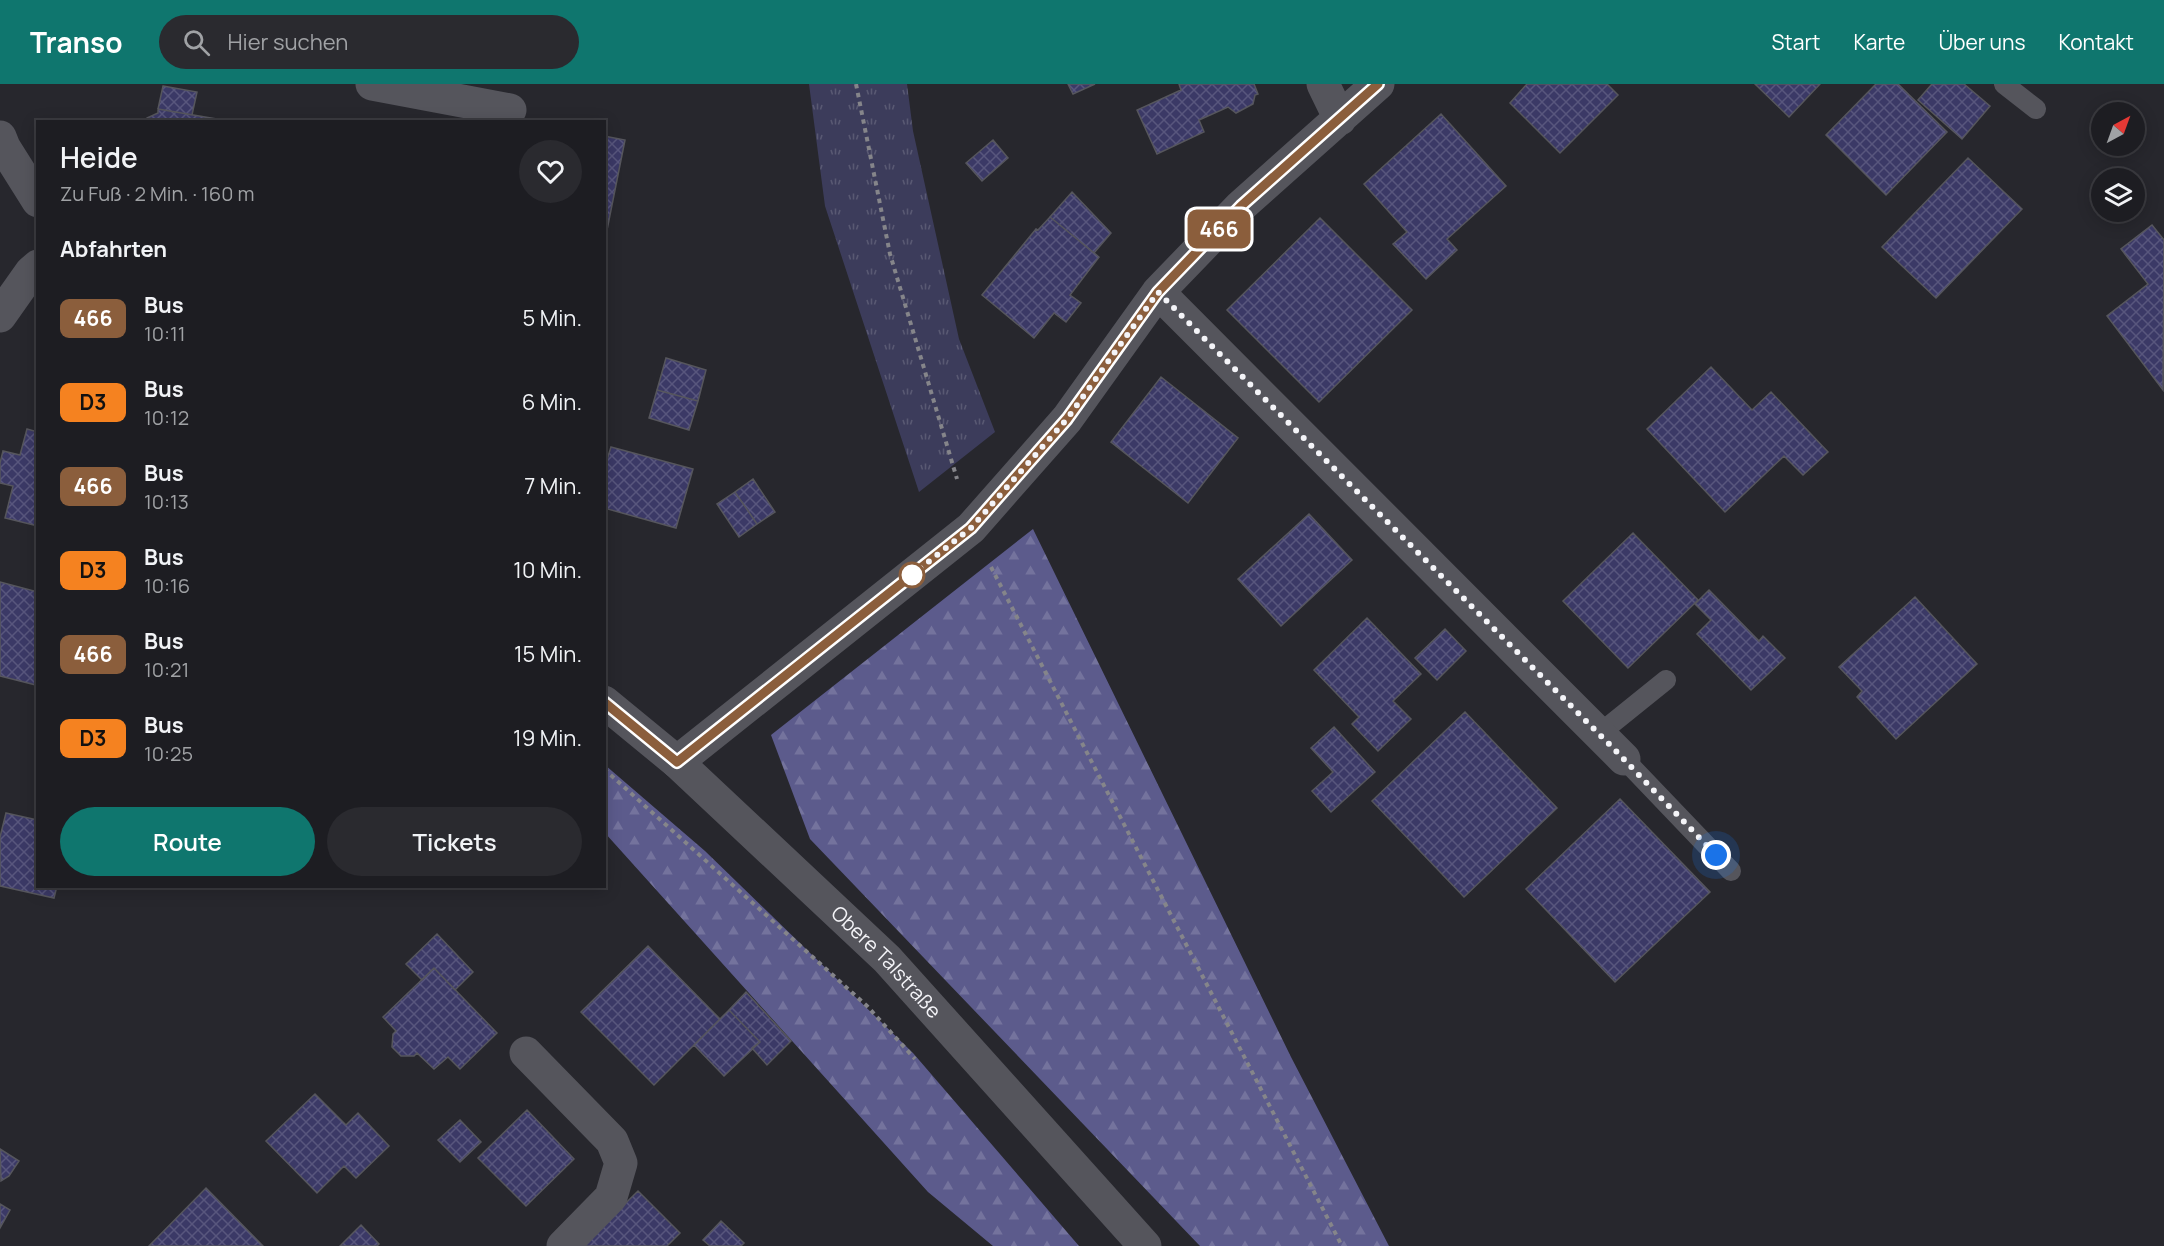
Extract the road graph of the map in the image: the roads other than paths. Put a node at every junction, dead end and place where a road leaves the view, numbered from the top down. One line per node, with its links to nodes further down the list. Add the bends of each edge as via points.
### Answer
1 (372, 84): 6 (street)
2 (1323, 84): 7 (street)
3 (1378, 84): 7 (street)
4 (2004, 84): 5 (lane)
5 (2036, 109)
6 (510, 110)
7 (1340, 119): 11 (street, via 1241,206)
8 (0, 137): 9 (street)
9 (36, 198)
10 (36, 268): 12 (street)
11 (1158, 292): 15 (street); 17 (street, via 1067,419 971,528)
12 (0, 316)
13 (1666, 680): 15 (lane)
14 (606, 704): 17 (street, Obere Talstraße)
15 (1599, 734): 16 (street)
16 (1624, 759): 18 (lane)
17 (677, 762): 21 (street, Obere Talstraße, via 887,959)
18 (1731, 871)
19 (526, 1053): 20 (street, via 612,1141 621,1163 611,1197)
20 (563, 1246)
21 (1145, 1246)

